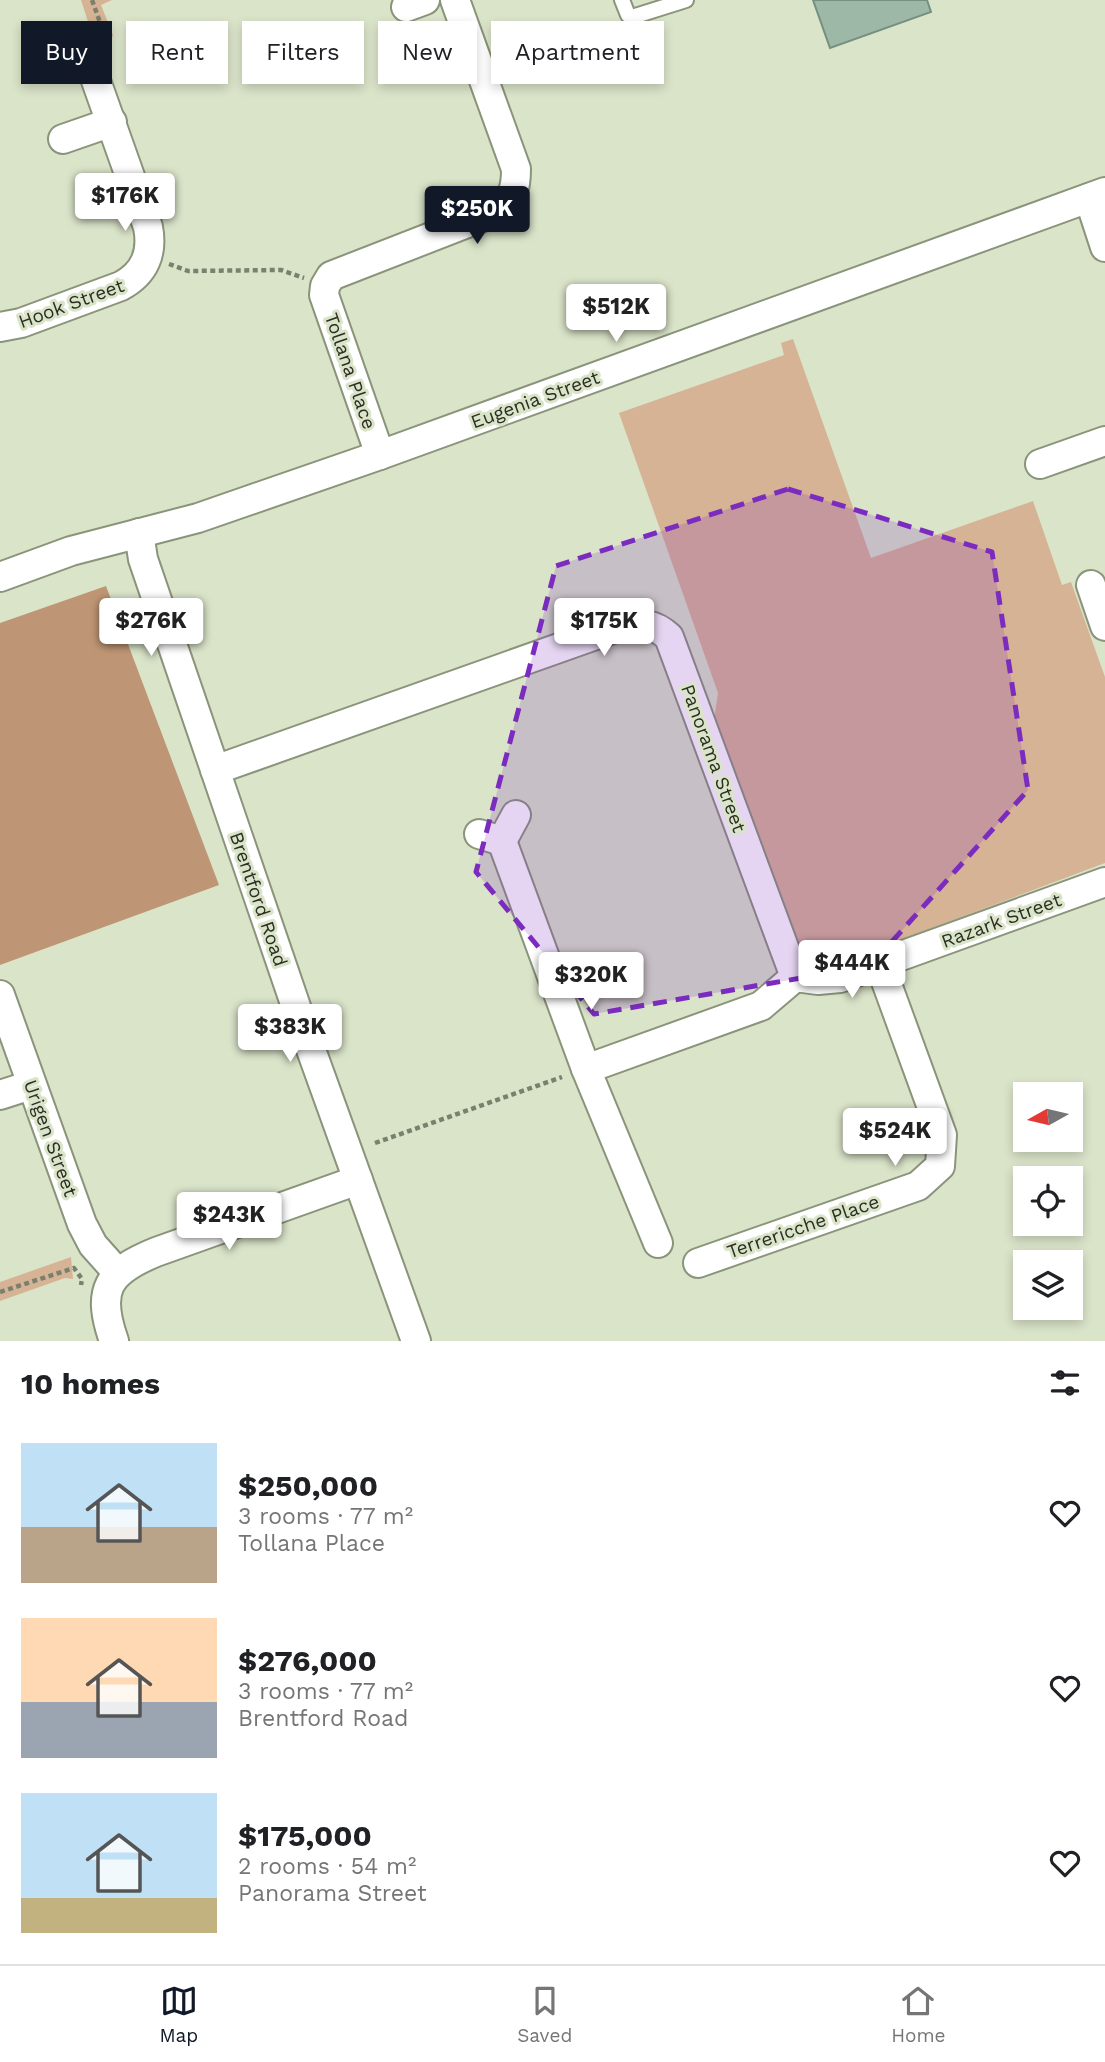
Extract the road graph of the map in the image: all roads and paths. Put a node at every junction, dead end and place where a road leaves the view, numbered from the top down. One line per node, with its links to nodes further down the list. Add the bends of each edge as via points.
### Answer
1 (92, 0): 5 (path)
2 (455, 0): 12 (street, Tollana Place, via 516,169 516,187 498,211 331,276)
3 (622, 0): 4 (lane, via 632,17)
4 (686, 0)
5 (100, 21)
6 (97, 84): 7 (street)
7 (112, 122): 8 (street); 11 (street, via 148,227)
8 (63, 139)
9 (1097, 195): 10 (street); 15 (street, Eugenia Street)
10 (1105, 247)
11 (148, 256): 12 (path, via 188,271 281,270); 13 (street, Hook Street, via 138,275 121,286)
12 (324, 286): 15 (street, Tollana Place)
13 (0, 327)
14 (1105, 441): 16 (street)
15 (380, 456): 17 (street, Eugenia Street, via 198,518)
16 (1040, 464)
17 (139, 533): 18 (street, Eugenia Street); 21 (street, Brentford Road, via 143,559)
18 (0, 577)
19 (1091, 585): 20 (street)
20 (1105, 626)
21 (215, 770): 25 (street, Panorama Street, via 621,626 642,623 660,628 669,637); 31 (street, Brentford Road)
22 (516, 815): 27 (street, via 490,837)
23 (1105, 882): 24 (street, Razark Street)
24 (880, 965): 25 (street, Razark Street, via 840,978); 33 (street, Terrericche Place, via 942,1135 940,1166 918,1186)
25 (795, 977): 27 (street, via 761,1006)
26 (0, 995): 28 (street, Urigen Street)
27 (586, 1069): 30 (path); 32 (street)
28 (31, 1085): 29 (street); 34 (street, Urigen Street, via 82,1224 93,1245)
29 (0, 1096)
30 (375, 1143)
31 (358, 1180): 34 (street, via 156,1252); 38 (street, Brentford Road)
32 (658, 1243)
33 (698, 1263)
34 (118, 1273): 36 (street)
35 (0, 1292): 36 (path, via 74,1268 82,1279 82,1291)
36 (106, 1298): 37 (street)
37 (114, 1341)
38 (416, 1341)

